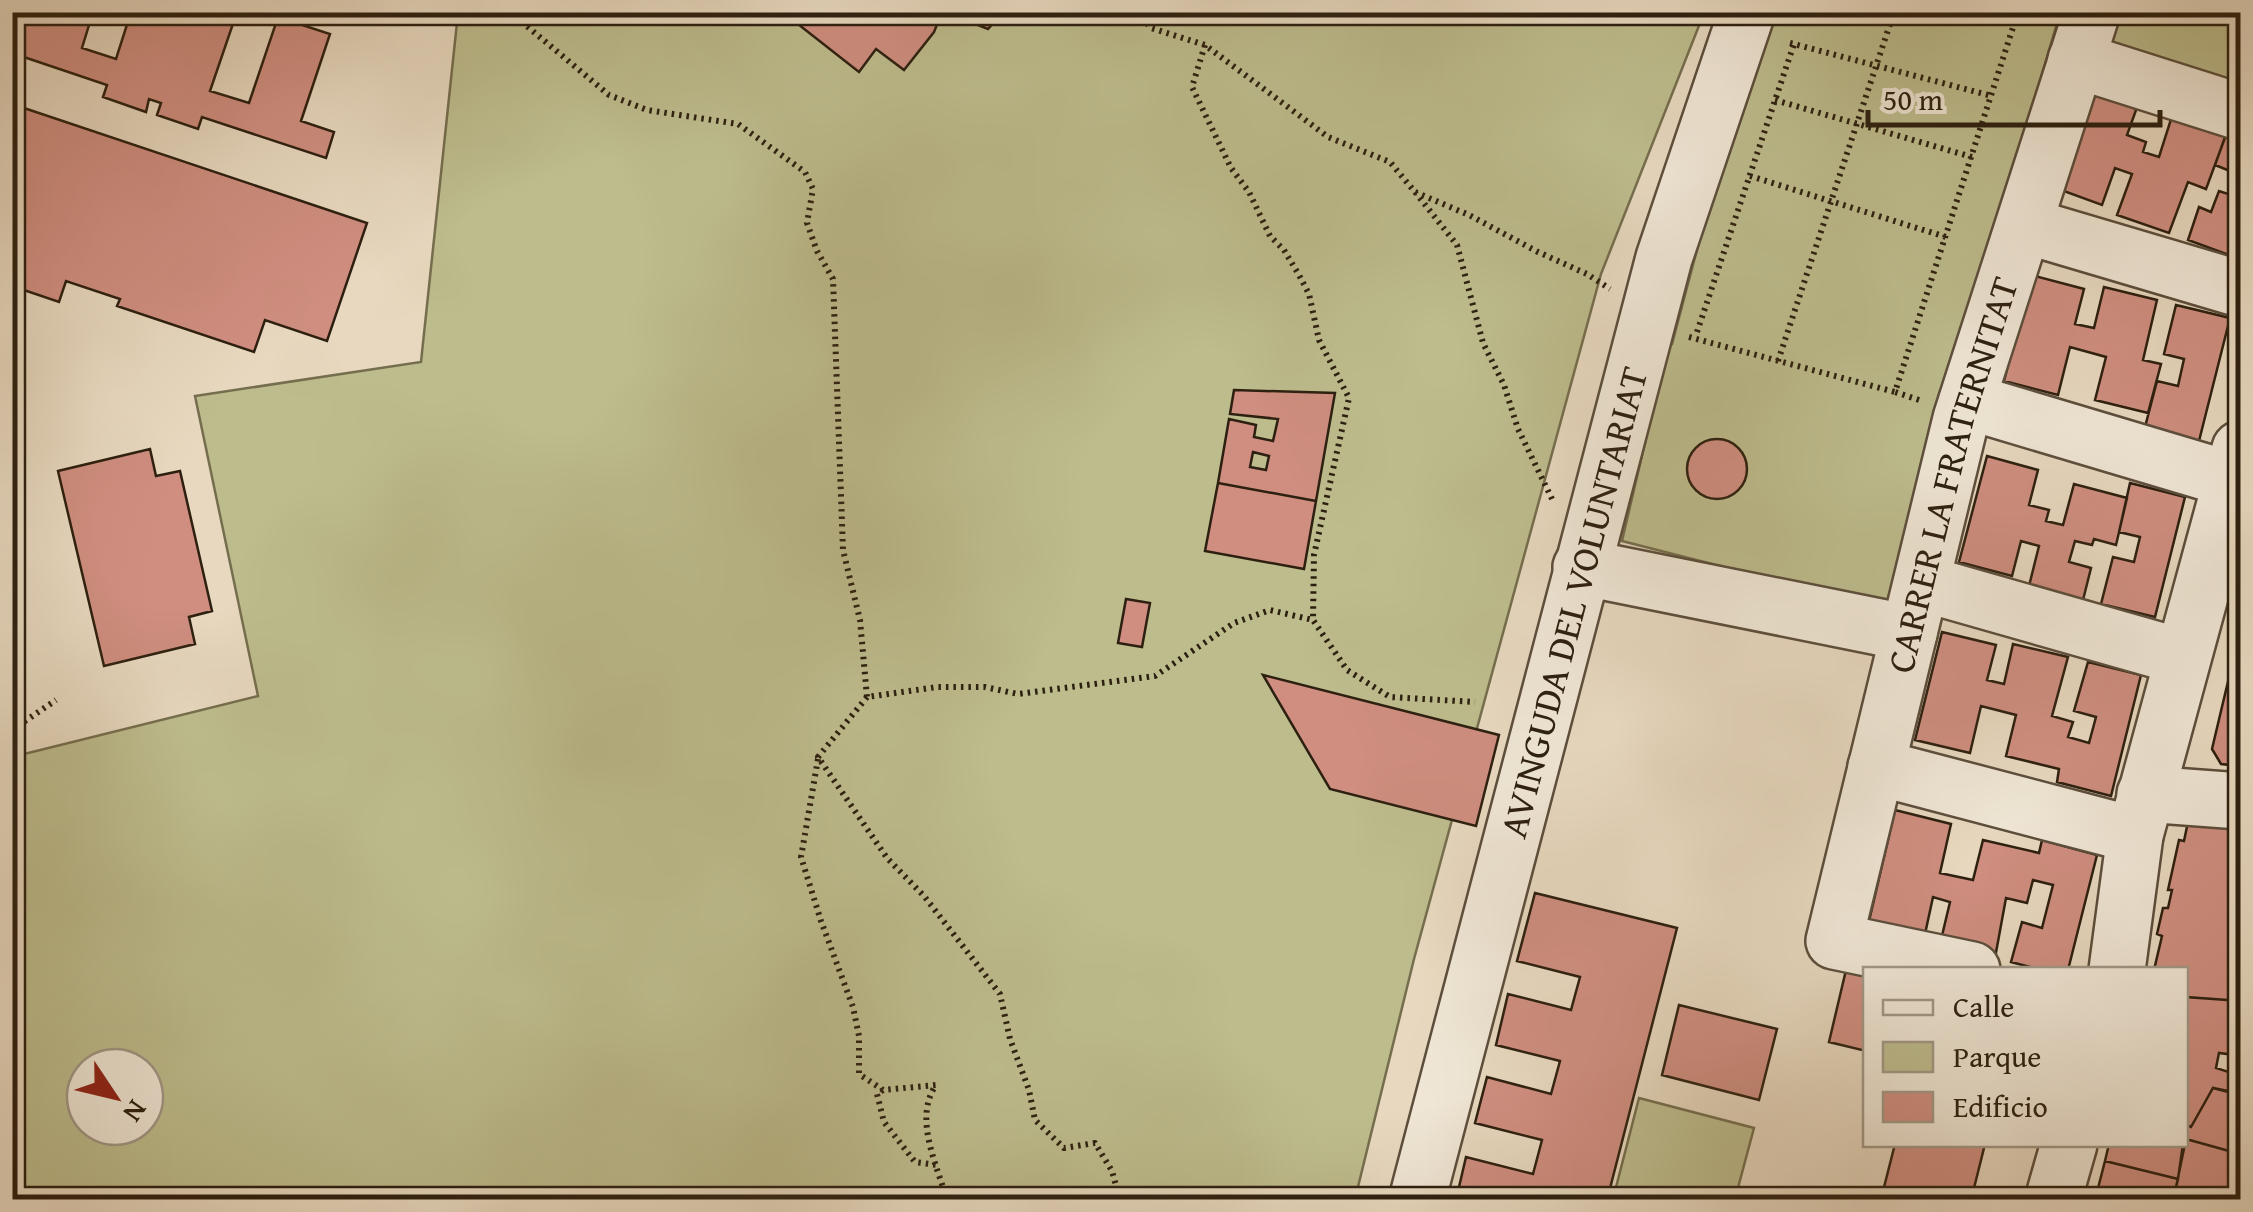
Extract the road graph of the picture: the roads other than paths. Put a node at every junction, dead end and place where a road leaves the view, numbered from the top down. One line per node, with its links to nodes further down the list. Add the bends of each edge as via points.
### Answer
1 (1761, 26): 8 (street, AVINGUDA DEL VOLUNTARIAT, via 1664,258 1676,329)
2 (2084, 36): 3 (street); 4 (street, CARRER LA FRATERNITAT)
3 (2240, 112)
4 (2024, 225): 5 (street); 6 (street, CARRER LA FRATERNITAT)
5 (2240, 290)
6 (1948, 402): 7 (street); 9 (street, CARRER LA FRATERNITAT)
7 (2236, 464): 10 (street)
8 (1581, 566): 9 (street); 17 (street, AVINGUDA DEL VOLUNTARIAT)
9 (1916, 608): 10 (street); 11 (street, CARRER LA FRATERNITAT)
10 (2182, 657): 13 (street)
11 (1876, 766): 13 (street); 14 (street, CARRER LA FRATERNITAT, via 1834,941)
12 (2240, 801): 13 (street)
13 (2140, 814): 15 (street)
14 (1958, 967)
15 (2117, 967)
16 (2068, 1147): 18 (street)
17 (1417, 1200)
18 (2053, 1200)

